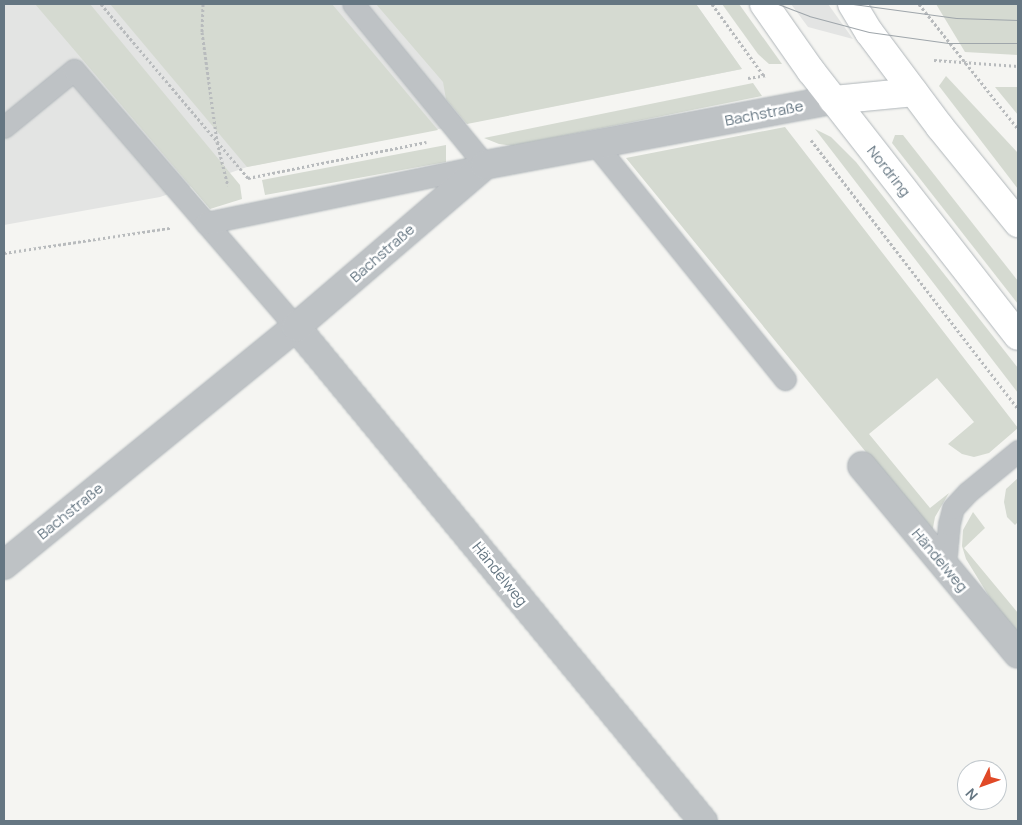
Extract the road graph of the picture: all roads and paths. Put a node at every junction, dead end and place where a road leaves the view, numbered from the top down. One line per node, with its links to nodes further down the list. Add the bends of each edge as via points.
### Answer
1 (203, 4): 16 (path, via 202,32 217,142)
2 (353, 4): 15 (lane)
3 (712, 4): 11 (path)
4 (764, 4): 10 (main road, Nordring)
5 (852, 4): 9 (main road)
6 (920, 4): 7 (path)
7 (963, 61): 8 (path); 13 (path)
8 (1018, 66)
9 (914, 92): 10 (main road); 18 (main road)
10 (833, 100): 11 (street, Bachstraße); 21 (main road, Nordring)
11 (787, 107): 14 (street, Bachstraße); 23 (path)
12 (4, 127): 17 (lane, via 74,70)
13 (1018, 129)
14 (596, 144): 15 (street, Bachstraße); 22 (lane)
15 (485, 165): 16 (lane); 20 (street, Bachstraße)
16 (236, 217): 17 (lane)
17 (206, 223): 19 (path); 20 (lane)
18 (1018, 223)
19 (4, 253)
20 (296, 327): 26 (street, Bachstraße); 29 (street, Händelweg)
21 (1018, 336)
22 (785, 379)
23 (1018, 409)
24 (1018, 451): 27 (lane, via 953,508)
25 (862, 466): 27 (street, Händelweg)
26 (4, 565)
27 (945, 566): 28 (street, Händelweg)
28 (1018, 654)
29 (703, 821)

